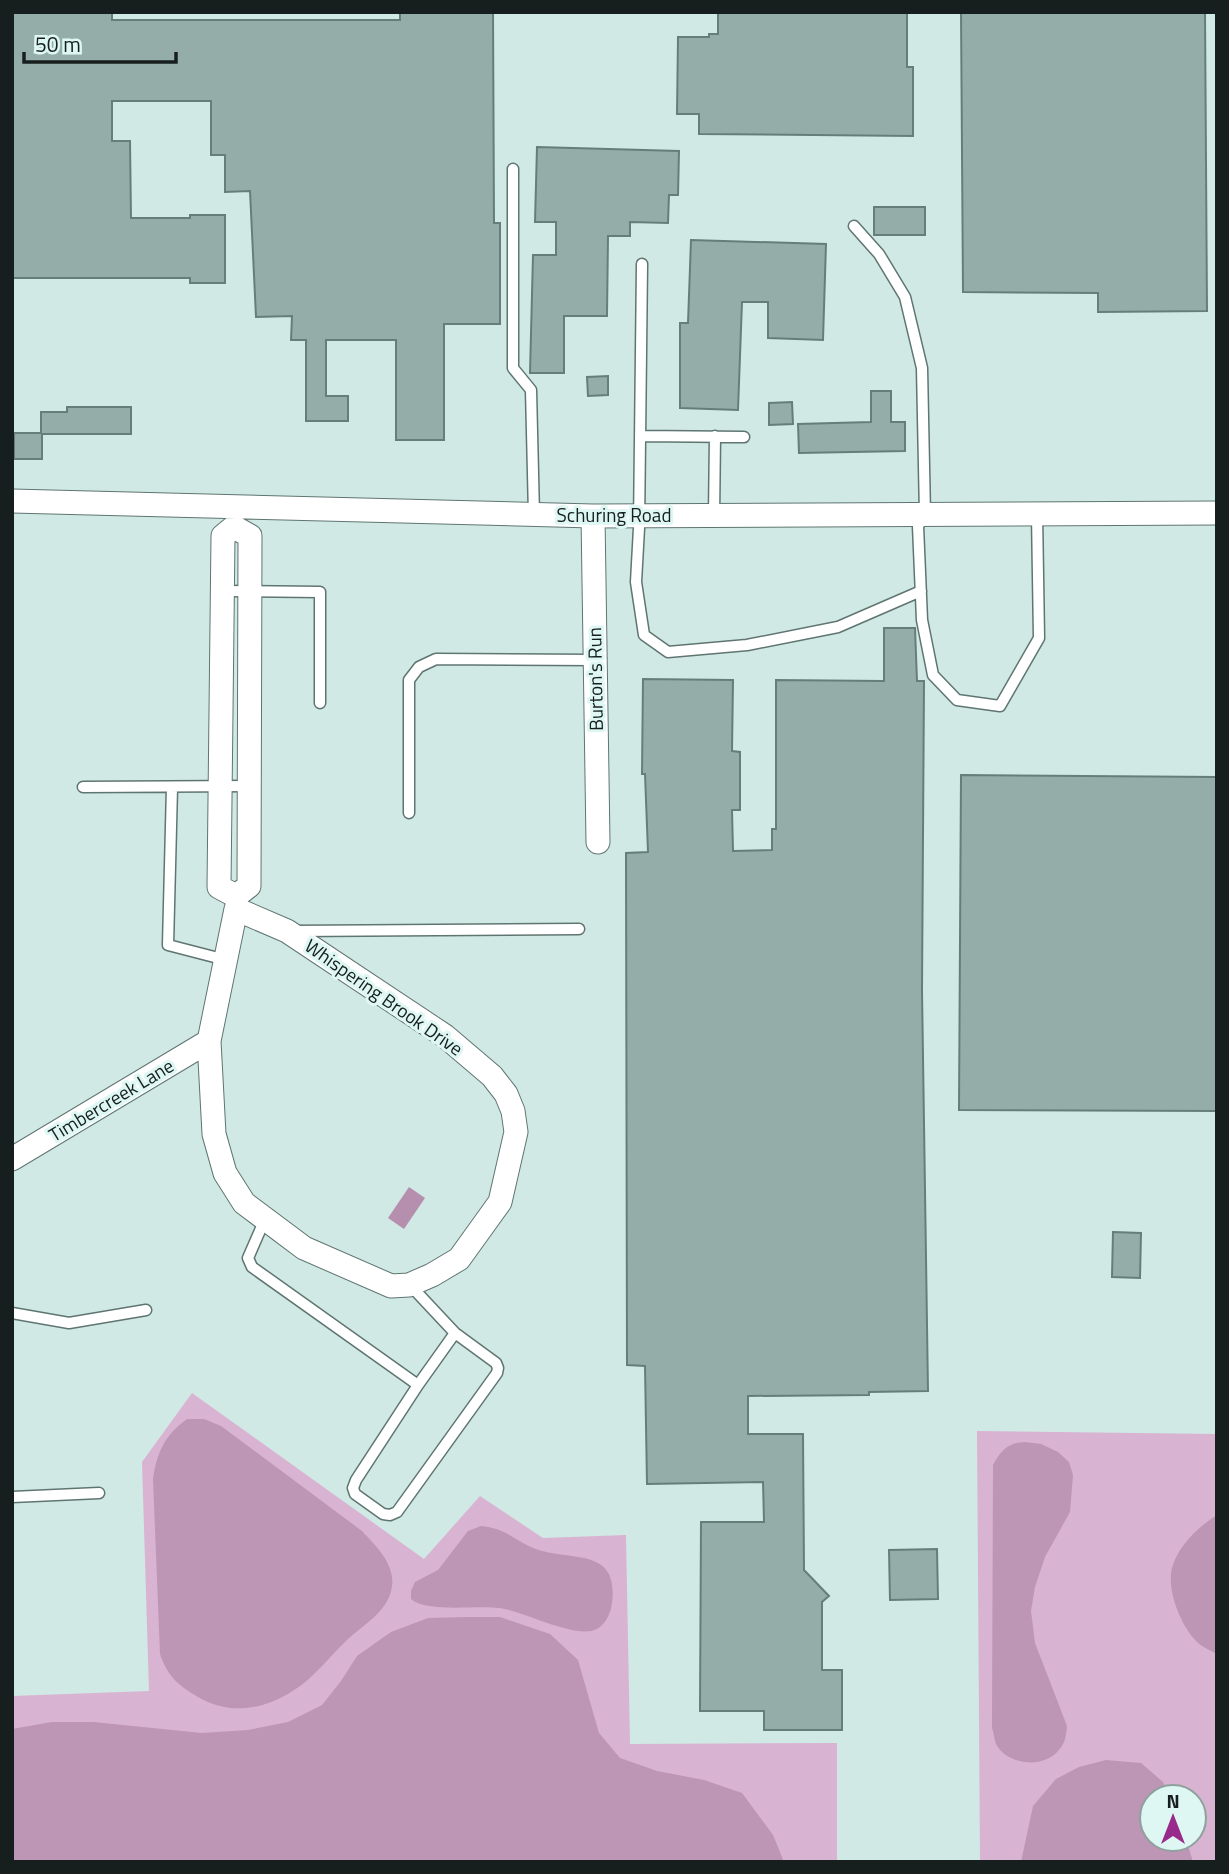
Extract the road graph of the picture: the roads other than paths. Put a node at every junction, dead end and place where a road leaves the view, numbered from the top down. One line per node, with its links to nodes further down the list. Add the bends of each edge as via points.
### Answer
1 (513, 169): 11 (lane, via 513,368 531,390)
2 (854, 226): 9 (lane, via 905,297 914,332 922,368)
3 (642, 264): 4 (lane)
4 (640, 436): 5 (lane); 13 (lane)
5 (715, 436): 6 (lane); 14 (lane)
6 (744, 437)
7 (12, 501): 15 (street, Schuring Road)
8 (1217, 513): 10 (street, Schuring Road)
9 (925, 514): 10 (street, Schuring Road); 14 (street, Schuring Road); 18 (lane, via 918,526)
10 (1037, 514): 18 (lane, via 1039,638 1000,706 957,700 933,675)
11 (534, 515): 12 (street, Schuring Road); 15 (street, Schuring Road)
12 (593, 516): 13 (street, Schuring Road); 19 (street, Burton's Run)
13 (639, 516): 14 (street, Schuring Road); 18 (lane, via 636,582 644,635 668,652 747,645 838,627)
14 (713, 516)
15 (234, 518): 16 (street, via 223,536); 17 (street, via 250,536)
16 (221, 591): 17 (lane); 24 (street)
17 (251, 591): 20 (lane, via 320,592); 21 (street)
18 (921, 591)
19 (595, 660): 25 (lane, via 436,659 419,667 410,680); 26 (street, Burton's Run)
20 (320, 703)
21 (250, 786): 24 (lane); 27 (street, via 249,886)
22 (83, 787): 23 (lane)
23 (172, 787): 24 (lane); 30 (lane, via 168,945)
24 (221, 787): 27 (street, via 219,887)
25 (409, 813)
26 (598, 842)
27 (236, 903): 29 (street, Whispering Brook Drive); 30 (street)
28 (579, 929): 29 (lane)
29 (287, 931): 34 (street, Whispering Brook Drive, via 445,1036 492,1076 513,1111 516,1132 500,1202 459,1259)
30 (226, 960): 31 (street)
31 (209, 1041): 32 (street, Timbercreek Lane); 33 (street, via 214,1134 225,1173 244,1203)
32 (12, 1159)
33 (265, 1219): 34 (street, via 304,1248 391,1286); 38 (lane, via 250,1250 253,1267)
34 (410, 1285): 37 (lane)
35 (146, 1310): 36 (lane, via 69,1323)
36 (12, 1313)
37 (455, 1333): 38 (lane); 38 (lane, via 496,1363 497,1373 397,1512 383,1514 353,1488)
38 (418, 1385)
39 (99, 1493): 40 (lane)
40 (12, 1497)

